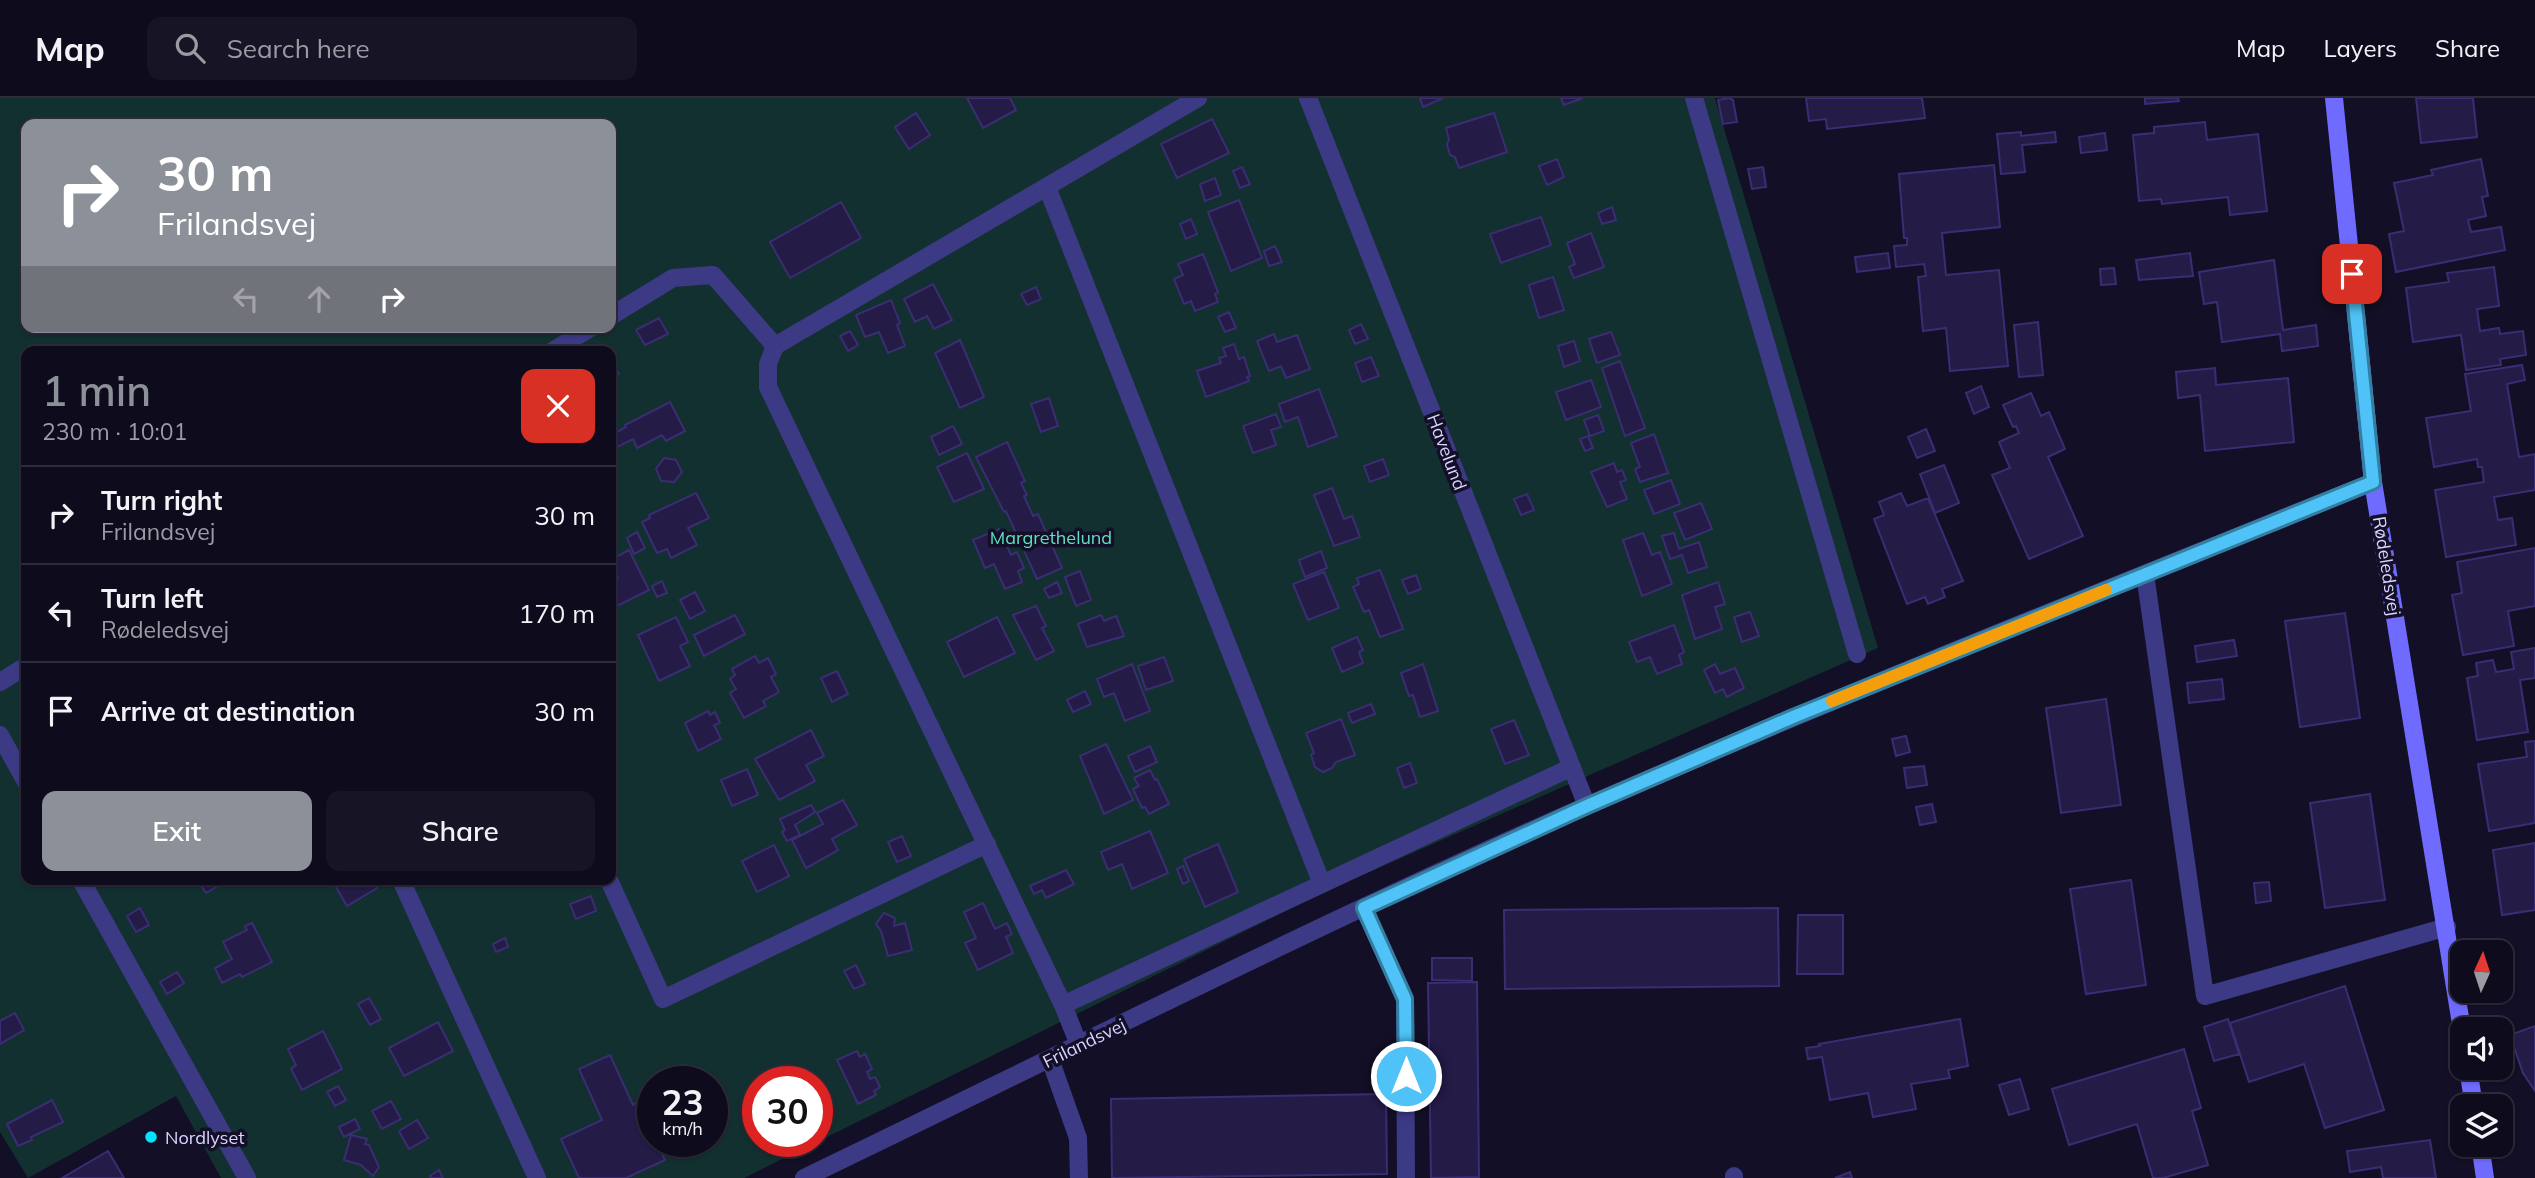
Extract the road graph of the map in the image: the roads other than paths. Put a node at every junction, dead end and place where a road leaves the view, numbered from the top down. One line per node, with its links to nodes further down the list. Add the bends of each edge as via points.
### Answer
1 (1198, 98): 5 (street)
2 (1308, 98): 16 (street, Havelund)
3 (1694, 98): 12 (street)
4 (2334, 98): 10 (street, Rødeledsvej)
5 (1047, 187): 9 (street); 20 (street)
6 (616, 313): 9 (street, via 673,278 713,275)
7 (582, 333): 8 (street)
8 (561, 346)
9 (775, 346): 19 (street, via 768,364 768,387)
10 (2373, 482): 11 (street, Frilandsvej); 25 (street, Rødeledsvej)
11 (2146, 574): 18 (street, Frilandsvej); 25 (street, via 2205,996)
12 (1857, 654)
13 (21, 669): 14 (street)
14 (0, 682)
15 (0, 735): 17 (street)
16 (1572, 767): 18 (street, Havelund); 20 (street)
17 (21, 773)
18 (1587, 806): 24 (street, Frilandsvej)
19 (987, 844): 23 (street, via 663,999); 26 (street)
20 (1322, 884): 26 (street)
21 (84, 885): 32 (street)
22 (403, 885): 31 (street)
23 (611, 885)
24 (1364, 908): 28 (street, Frilandsvej); 35 (street, via 1405,999)
25 (2447, 928): 27 (street, Rødeledsvej)
26 (1063, 1004): 28 (street)
27 (2460, 1017)
28 (1079, 1045): 29 (street, Frilandsvej)
29 (1050, 1059): 33 (street, Frilandsvej); 34 (street, via 1078,1138)
30 (2482, 1157): 36 (street)
31 (530, 1176)
32 (247, 1178)
33 (804, 1178)
34 (1079, 1178)
35 (1406, 1178)
36 (2485, 1178)

